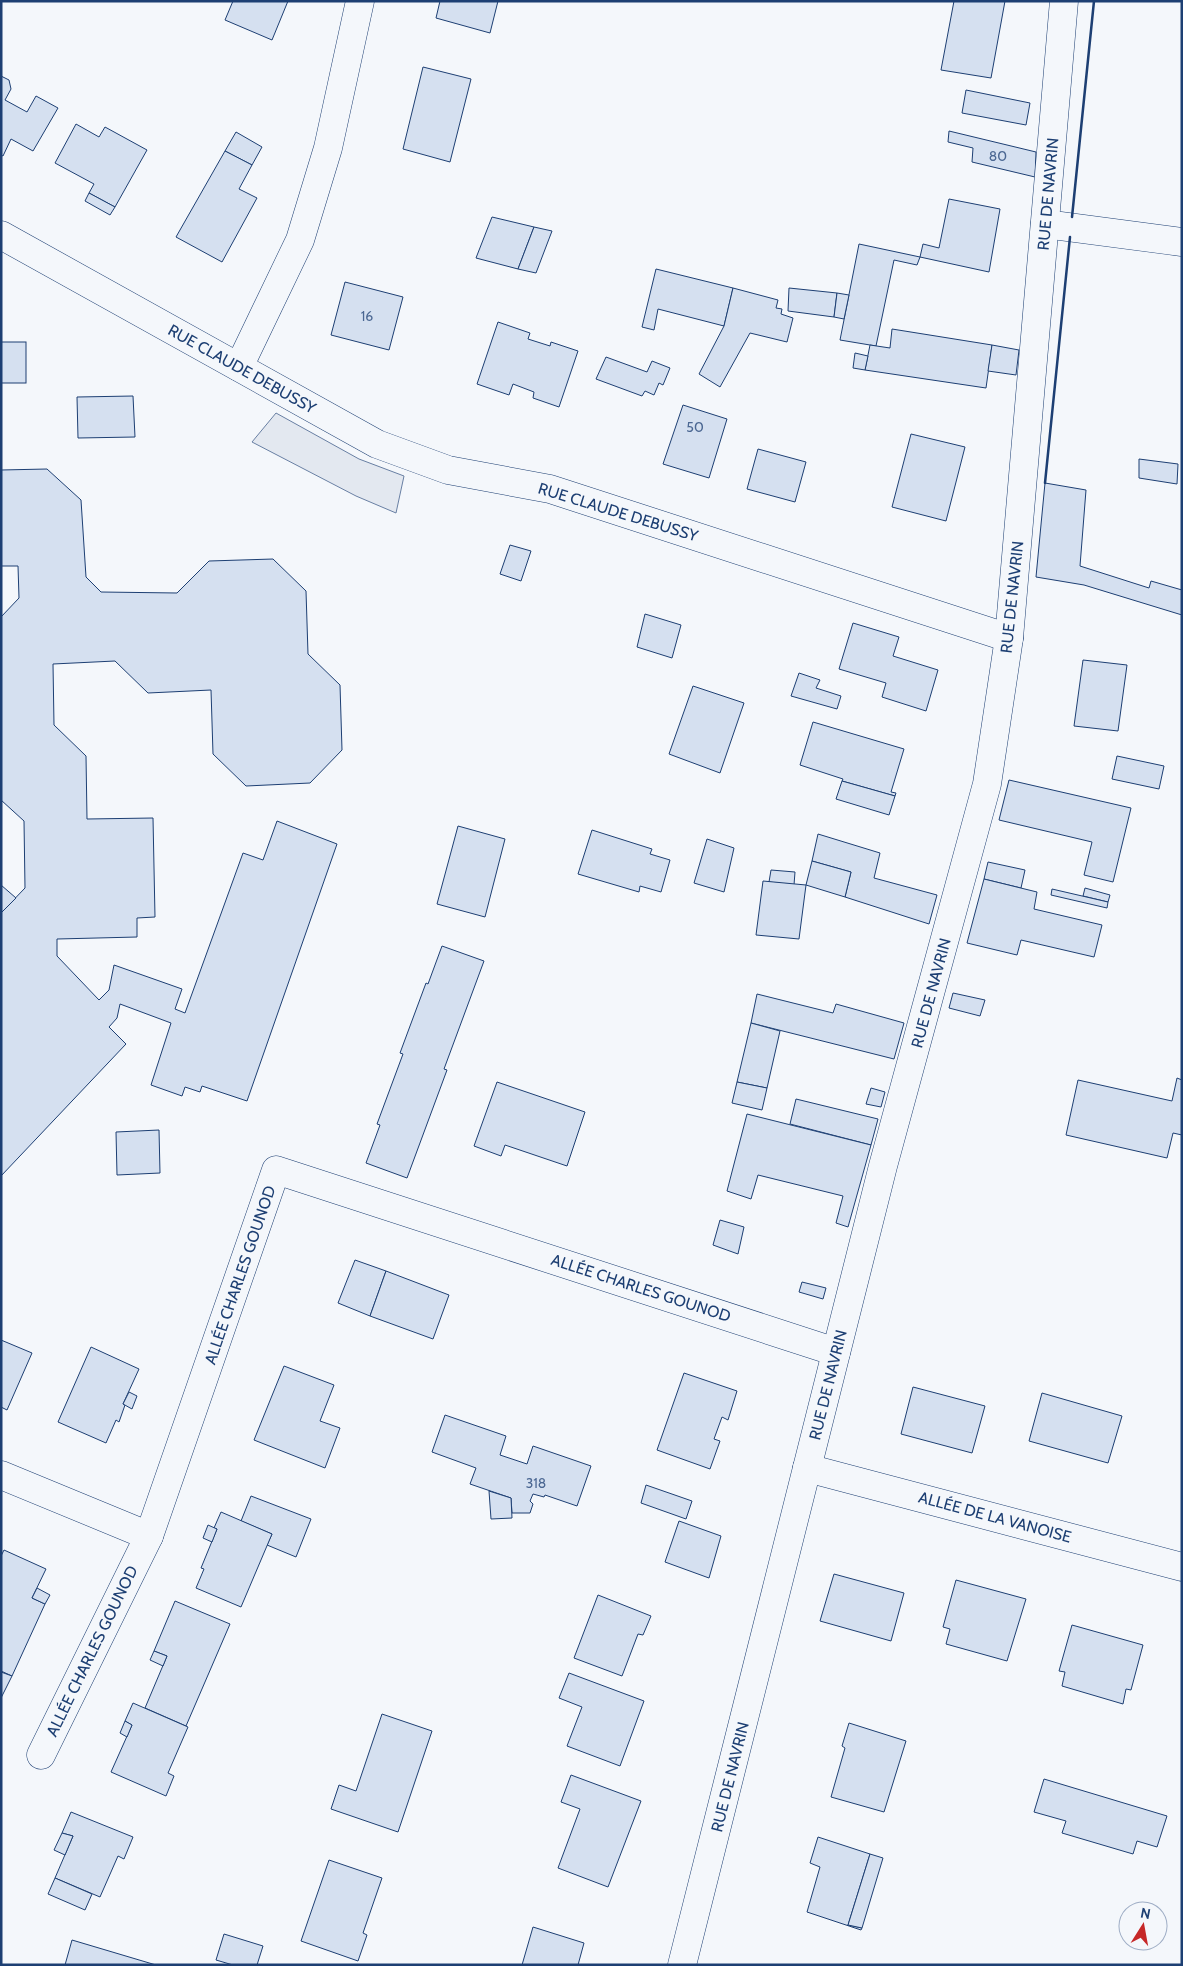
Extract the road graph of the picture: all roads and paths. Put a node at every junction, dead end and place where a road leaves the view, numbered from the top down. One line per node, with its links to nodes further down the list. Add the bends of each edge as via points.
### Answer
1 (360, 1): 6 (street, via 328,148 300,240)
2 (1064, 1): 3 (street, RUE DE NAVRIN)
3 (1045, 224): 5 (street); 7 (street, RUE DE NAVRIN)
4 (1, 235): 6 (street, RUE CLAUDE DEBUSSY)
5 (1182, 242)
6 (239, 367): 7 (street, RUE CLAUDE DEBUSSY, via 377,444 439,467 550,489)
7 (1009, 638): 8 (street, RUE DE NAVRIN, via 988,784 883,1166)
8 (836, 1352): 9 (street, RUE DE NAVRIN); 11 (street, ALLÉE CHARLES GOUNOD, via 276,1170)
9 (807, 1468): 12 (street, ALLÉE DE LA VANOISE); 14 (street, RUE DE NAVRIN)
10 (1, 1475): 11 (street)
11 (149, 1536): 13 (street, ALLÉE CHARLES GOUNOD)
12 (1182, 1567)
13 (41, 1755)
14 (682, 1965)

